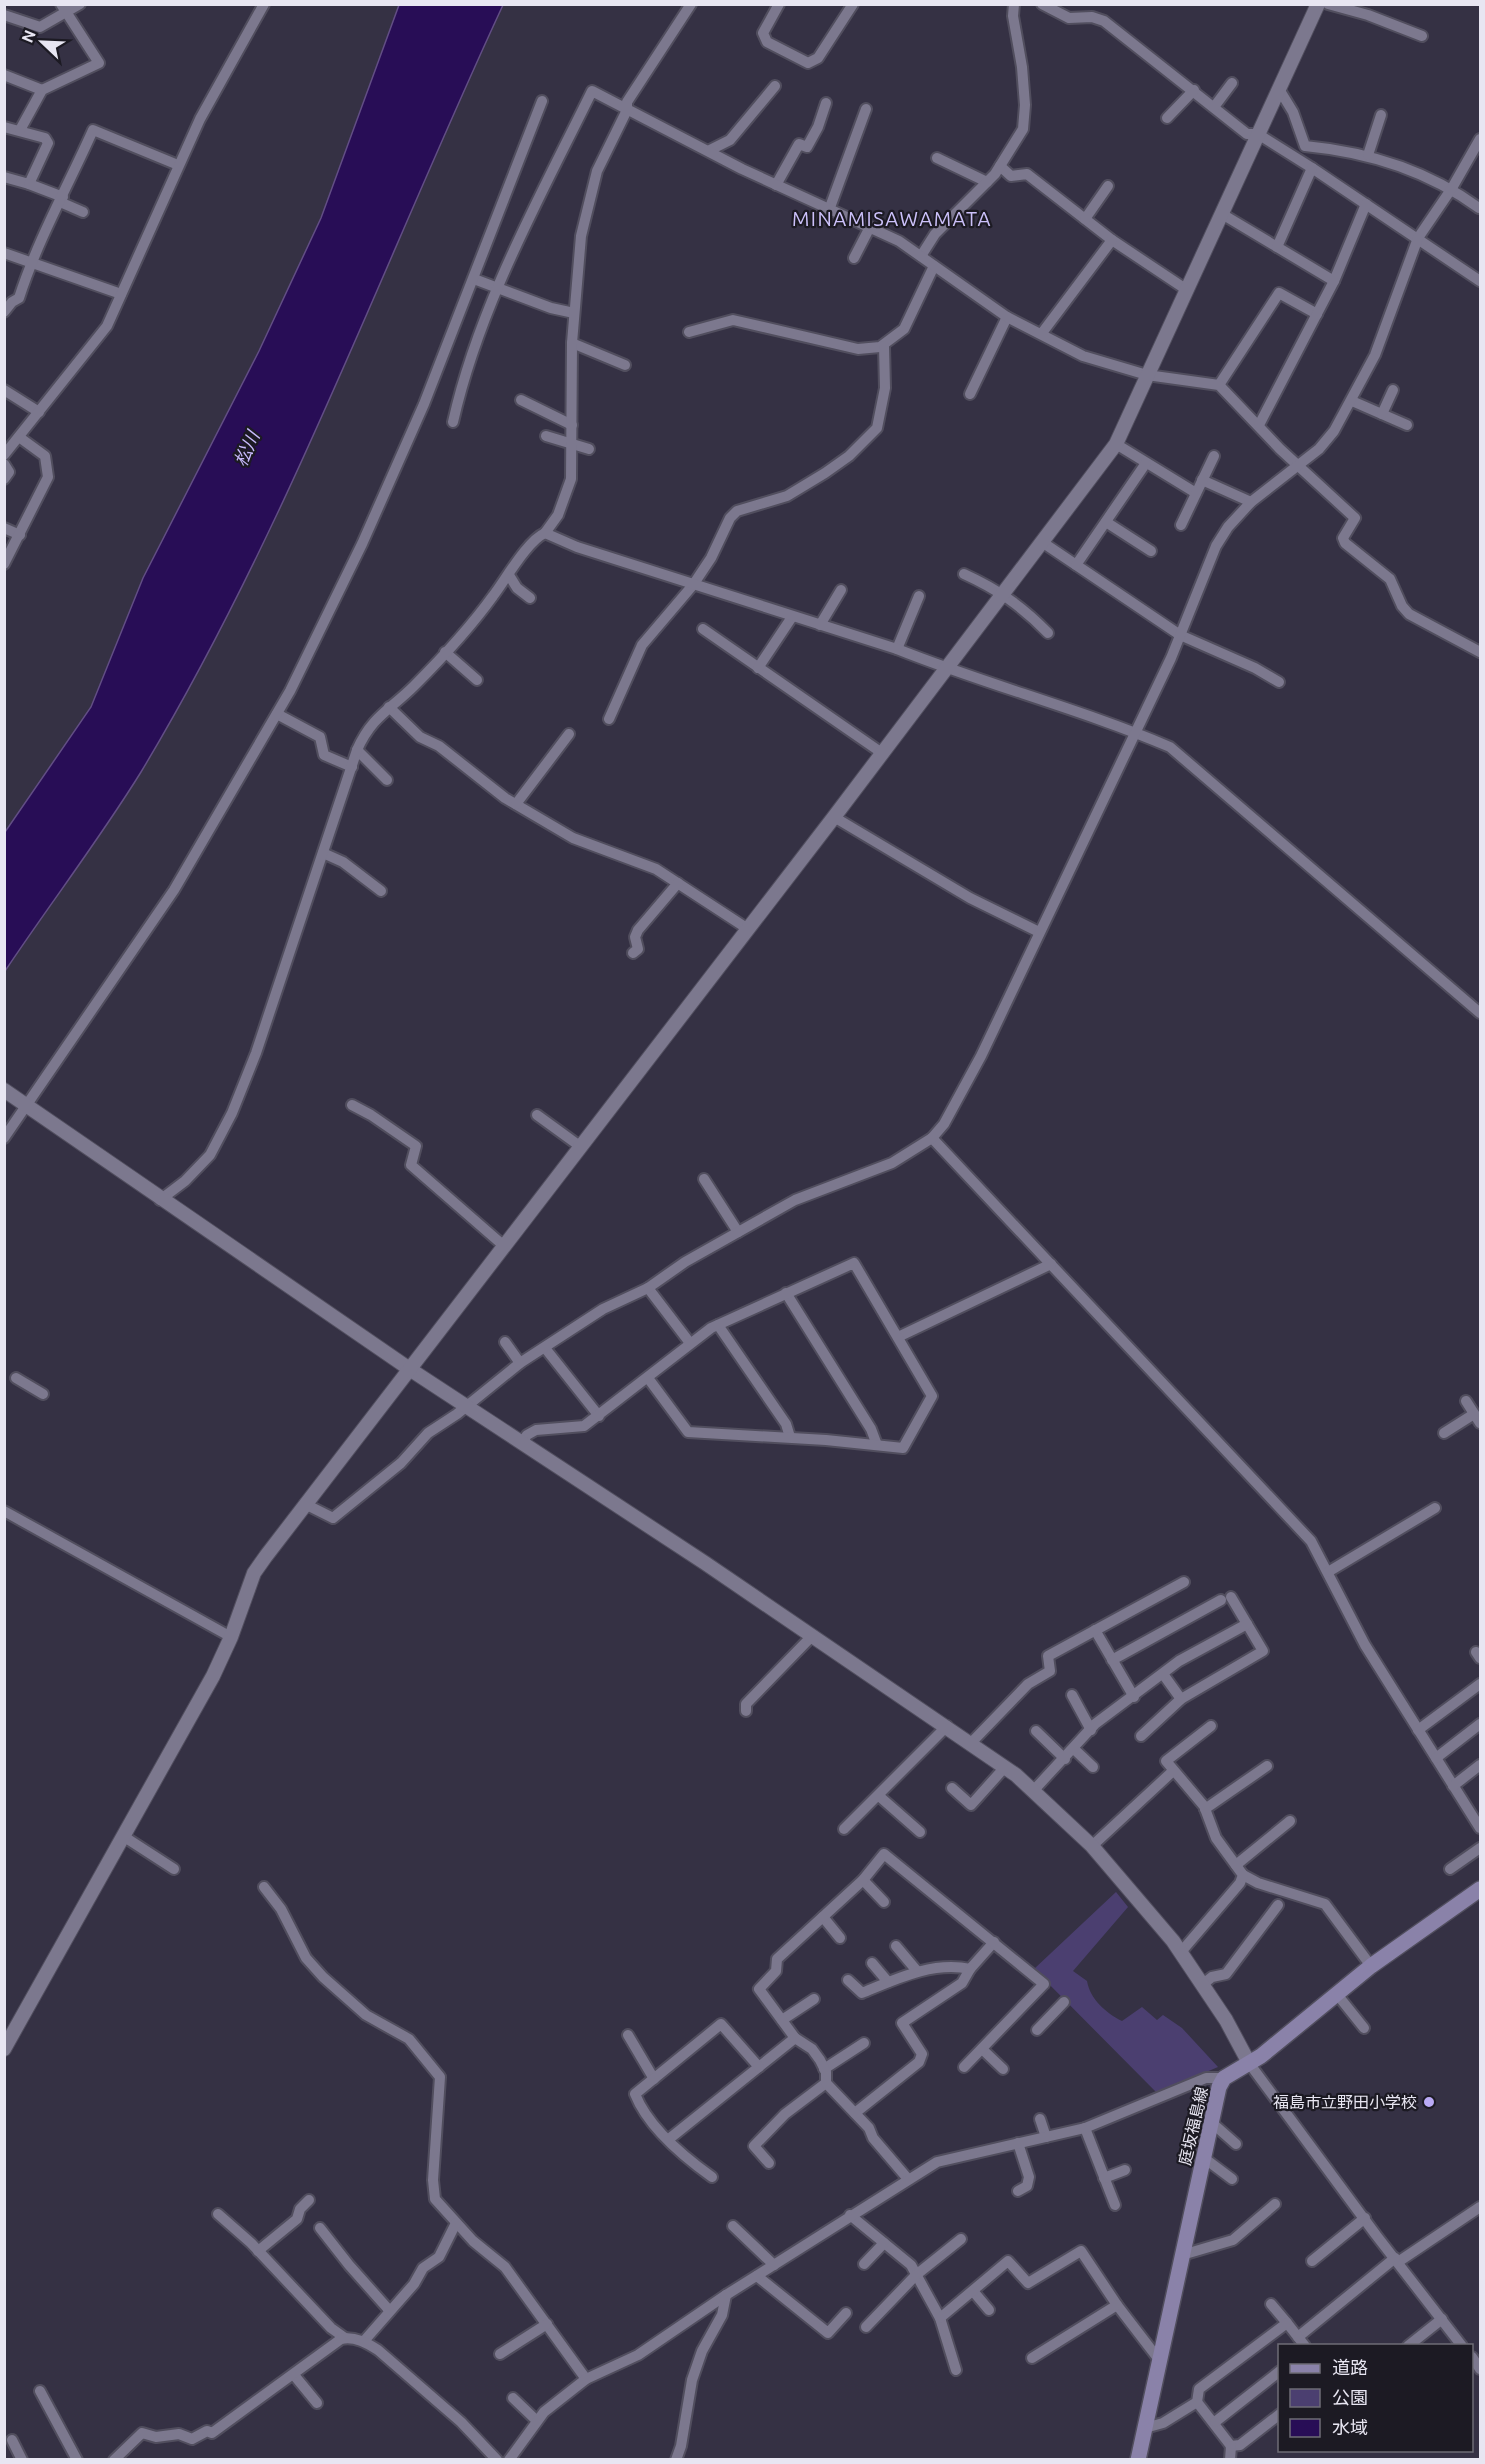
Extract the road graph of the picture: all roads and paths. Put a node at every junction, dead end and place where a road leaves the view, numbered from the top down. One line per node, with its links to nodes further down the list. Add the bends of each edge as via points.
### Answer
1 (80, 4): 10 (street)
2 (264, 4): 33 (street)
3 (691, 4): 23 (street, via 627,102)
4 (780, 4): 5 (street, via 763,33 766,42 808,63 818,58)
5 (853, 4)
6 (1014, 4): 34 (street, via 1025,105 1023,129)
7 (1042, 4): 18 (street, via 1068,18 1104,21)
8 (1318, 4): 16 (street)
9 (1328, 4): 12 (street)
10 (64, 9): 11 (street, via 40,27); 17 (street, via 99,63)
11 (4, 15)
12 (1422, 36)
13 (4, 75): 17 (street)
14 (1233, 83): 21 (street)
15 (774, 86): 30 (street, via 730,140)
16 (1280, 89): 28 (street); 31 (street, via 1305,146)
17 (42, 90): 27 (street)
18 (1194, 90): 21 (street); 25 (street)
19 (542, 101): 58 (street)
20 (826, 103): 39 (street, via 807,147 799,144)
21 (1214, 107): 28 (street, via 1246,134)
22 (866, 109): 45 (street)
23 (627, 110): 30 (street); 61 (street, via 592,91 538,196); 65 (street, via 590,194 581,236)
24 (1382, 115): 31 (street)
25 (1167, 118)
26 (4, 127): 27 (street)
27 (20, 130): 38 (street, via 45,138 48,143)
28 (1258, 134): 35 (street); 47 (street)
29 (1479, 145): 41 (street)
30 (711, 150): 39 (street)
31 (1368, 155): 41 (street)
32 (937, 158): 37 (street)
33 (178, 165): 42 (street, via 93,130); 63 (street)
34 (1000, 166): 37 (street); 48 (street, via 1011,176 1027,174)
35 (1312, 168): 43 (street); 52 (street)
36 (4, 177): 38 (street)
37 (987, 182): 54 (street, via 935,234)
38 (29, 184): 42 (street)
39 (776, 185): 45 (street)
40 (1108, 186): 48 (street)
41 (1452, 188): 44 (street); 50 (street)
42 (61, 200): 46 (street); 56 (street)
43 (1366, 204): 50 (street); 59 (street)
44 (1479, 208)
45 (829, 210): 49 (street)
46 (83, 212)
47 (1222, 214): 52 (street); 62 (street)
48 (1084, 219): 51 (street)
49 (870, 227): 54 (street); 55 (street)
50 (1418, 238): 60 (street); 79 (street, via 1375,355)
51 (1112, 240): 62 (street); 69 (street)
52 (1277, 247): 59 (street)
53 (4, 253): 56 (street)
54 (921, 256): 57 (street)
55 (854, 258)
56 (30, 263): 63 (street); 64 (street, via 19,298)
57 (934, 266): 67 (street); 71 (street, via 904,329)
58 (474, 279): 61 (street); 129 (street, via 362,544)
59 (1334, 280): 66 (street)
60 (1480, 281)
61 (499, 288): 65 (street); 82 (street, via 465,377)
62 (1187, 290): 73 (street)
63 (121, 294): 80 (street, via 96,342)
64 (4, 312)
65 (574, 313): 70 (street)
66 (1317, 314): 74 (street, via 1279,293); 84 (street)
67 (1007, 317): 69 (street); 77 (street)
68 (689, 332): 71 (street, via 733,320 858,349)
69 (1042, 333): 73 (street, via 1083,356)
70 (572, 343): 72 (street); 83 (street)
71 (884, 346): 111 (street, via 885,388 877,428 849,456 796,491 736,511)
72 (625, 365)
73 (1147, 375): 74 (street); 89 (street)
74 (1219, 385): 84 (street)
75 (4, 390): 80 (street)
76 (1393, 390): 81 (street)
77 (970, 394)
78 (521, 400): 83 (street)
79 (1352, 401): 81 (street); 95 (street, via 1323,445)
80 (39, 412): 87 (street)
81 (1382, 414): 85 (street)
82 (453, 422)
83 (572, 425): 88 (street)
84 (1259, 425): 95 (street)
85 (1407, 425)
86 (546, 436): 88 (street)
87 (19, 437): 91 (street); 104 (street, via 45,456 48,477)
88 (572, 444): 90 (street); 103 (street, via 571,479 558,514)
89 (1116, 444): 93 (street); 105 (street)
90 (589, 448)
91 (4, 455)
92 (1214, 456): 97 (street)
93 (1146, 463): 98 (street); 100 (street)
94 (4, 464): 96 (street, via 9,472)
95 (1299, 466): 99 (street); 123 (street, via 1355,518 1343,538 1345,543 1390,579 1409,614)
96 (4, 479)
97 (1202, 480): 98 (street); 99 (street)
98 (1196, 493): 101 (street)
99 (1251, 502): 120 (street, via 1228,526 1216,546)
100 (1106, 522): 106 (street); 108 (street)
101 (1181, 525)
102 (4, 528): 104 (street)
103 (545, 533): 110 (street, via 532,543); 111 (street)
104 (20, 535): 107 (street)
105 (1042, 542): 108 (street); 113 (street)
106 (1151, 551)
107 (4, 564)
108 (1076, 565): 120 (street)
109 (964, 574): 113 (street)
110 (509, 575): 115 (street); 122 (street)
111 (693, 585): 116 (street); 130 (street, via 642,645)
112 (841, 590): 117 (street)
113 (1003, 593): 119 (street); 125 (street)
114 (919, 596): 121 (street)
115 (530, 598)
116 (792, 617): 117 (street); 124 (street)
117 (820, 625): 121 (street)
118 (703, 629): 124 (street)
119 (1048, 633)
120 (1180, 635): 127 (street); 131 (street)
121 (897, 649): 125 (street)
122 (445, 652): 126 (street); 128 (street)
123 (1480, 652)
124 (758, 668): 134 (street)
125 (946, 669): 131 (street); 134 (street)
126 (477, 680)
127 (1279, 682)
128 (388, 707): 133 (street, via 367,728); 137 (street, via 420,737)
129 (277, 714): 135 (street, via 320,737 324,754); 147 (street, via 174,890)
130 (609, 719)
131 (1136, 732): 143 (street); 145 (street, via 1170,747 1192,763)
132 (569, 734): 137 (street)
133 (357, 750): 135 (street); 136 (street)
134 (882, 753): 138 (street)
135 (352, 767): 139 (street)
136 (387, 780)
137 (516, 804): 140 (street, via 573,838 649,865)
138 (834, 817): 142 (street); 143 (street, via 969,898)
139 (323, 853): 141 (street, via 343,862); 154 (street, via 232,1113 210,1155)
140 (678, 883): 142 (street); 144 (street, via 638,930 638,949)
141 (381, 891)
142 (748, 929): 152 (street)
143 (1040, 932): 150 (street, via 981,1056 944,1124)
144 (633, 953)
145 (1480, 1013)
146 (4, 1090): 147 (street)
147 (23, 1104): 151 (street); 154 (street)
148 (352, 1106): 156 (street, via 416,1146 411,1165)
149 (537, 1115): 152 (street)
150 (932, 1137): 155 (street, via 892,1163 795,1200); 157 (street)
151 (4, 1138)
152 (581, 1147): 156 (street)
153 (704, 1179): 155 (street)
154 (160, 1200): 166 (street)
155 (738, 1232): 158 (street)
156 (504, 1246): 166 (street)
157 (1051, 1264): 161 (street); 181 (street, via 1297,1524)
158 (648, 1288): 163 (street); 164 (street, via 603,1310)
159 (786, 1293): 160 (street); 161 (street, via 854,1263); 177 (street, via 871,1429)
160 (718, 1325): 163 (street); 175 (street, via 786,1424)
161 (898, 1337): 177 (street, via 932,1396 903,1448)
162 (505, 1342): 165 (street)
163 (690, 1343): 168 (street)
164 (545, 1348): 165 (street); 172 (street)
165 (520, 1363): 171 (street)
166 (411, 1370): 171 (street); 178 (street)
167 (16, 1378): 169 (street)
168 (648, 1378): 172 (street); 175 (street, via 688,1432)
169 (44, 1394)
170 (1466, 1401): 173 (street)
171 (467, 1405): 176 (street); 178 (street, via 428,1433 401,1463 333,1518)
172 (599, 1416): 176 (street, via 584,1426 536,1430 526,1435)
173 (1478, 1419): 174 (street)
174 (1444, 1433)
175 (790, 1437): 177 (street)
176 (522, 1443): 185 (street)
177 (877, 1445)
178 (305, 1504): 186 (street, via 254,1573)
179 (1435, 1508): 181 (street)
180 (4, 1511): 186 (street)
181 (1328, 1572): 198 (street, via 1365,1645)
182 (1184, 1582): 184 (street)
183 (1247, 1624): 187 (street, via 1226,1599); 188 (street); 192 (street, via 1263,1651)
184 (1095, 1630): 187 (street); 201 (street, via 1048,1656 1050,1671 1028,1684)
185 (812, 1636): 193 (street, via 746,1704); 195 (street)
186 (231, 1637): 219 (street)
187 (1112, 1660): 191 (street)
188 (1163, 1674): 191 (street); 192 (street)
189 (1480, 1684): 198 (street)
190 (1072, 1695): 197 (street)
191 (1134, 1697): 197 (street)
192 (1181, 1699): 200 (street)
193 (746, 1711)
194 (1480, 1724): 204 (street)
195 (947, 1726): 201 (street); 213 (street)
196 (1211, 1726): 209 (street, via 1166,1761)
197 (1091, 1730): 202 (street)
198 (1418, 1730): 204 (street)
199 (1036, 1731): 203 (street)
200 (1141, 1736)
201 (971, 1743): 207 (street)
202 (1074, 1749): 203 (street); 208 (street)
203 (1065, 1758): 212 (street)
204 (1436, 1758): 210 (street)
205 (1480, 1765): 210 (street)
206 (1267, 1766): 214 (street)
207 (1005, 1767): 211 (street, via 971,1805); 212 (street)
208 (1093, 1767)
209 (1173, 1771): 214 (street); 220 (street)
210 (1454, 1786): 216 (street)
211 (952, 1788)
212 (1034, 1790): 220 (street)
213 (879, 1796): 217 (street); 218 (street)
214 (1205, 1809): 222 (street, via 1216,1838)
215 (1290, 1821): 222 (street)
216 (1480, 1828)
217 (844, 1829)
218 (920, 1832)
219 (123, 1836): 223 (street); 252 (street)
220 (1092, 1846): 235 (street)
221 (1480, 1848): 224 (street)
222 (1236, 1865): 225 (street)
223 (174, 1869)
224 (1450, 1869)
225 (1243, 1875): 235 (street); 237 (street, via 1258,1884 1324,1904)
226 (863, 1880): 229 (street); 231 (street); 233 (street, via 884,1854)
227 (264, 1887): 285 (street, via 282,1909 306,1958 323,1977 366,2015 409,2039 440,2077 433,2192 437,2204)
228 (1480, 1889): 237 (main road, 庭坂福島線)
229 (884, 1902)
230 (1278, 1905): 242 (street, via 1226,1974)
231 (823, 1917): 232 (street); 246 (street, via 777,1959 776,1971 759,1989)
232 (840, 1938)
233 (994, 1942): 238 (street); 253 (street, via 1044,1984)
234 (896, 1946): 239 (street)
235 (1181, 1952): 242 (street)
236 (872, 1963): 241 (street)
237 (1371, 1966): 243 (main road, 庭坂福島線)
238 (970, 1969): 239 (street); 262 (street, via 962,1983 902,2023 922,2054 919,2062)
239 (916, 1971): 241 (street)
240 (848, 1980): 241 (street, via 862,1993)
241 (888, 1982)
242 (1203, 1984): 254 (street)
243 (1336, 1994): 247 (street); 254 (main road, 庭坂福島線)
244 (814, 2000): 246 (street)
245 (1064, 2002): 248 (street)
246 (782, 2020): 250 (street)
247 (1364, 2028)
248 (1037, 2030)
249 (628, 2035): 260 (street)
250 (795, 2038): 255 (street); 257 (street, via 812,2049)
251 (864, 2043): 257 (street)
252 (4, 2049)
253 (982, 2049): 256 (street); 258 (street)
254 (1250, 2062): 259 (main road, 庭坂福島線); 284 (street)
255 (759, 2067): 260 (street, via 721,2024); 267 (street)
256 (964, 2067)
257 (824, 2068): 261 (street)
258 (1003, 2069)
259 (1224, 2078): 264 (main road, 庭坂福島線); 265 (street, via 1206,2078)
260 (654, 2079): 267 (street, via 635,2094 642,2112)
261 (826, 2083): 262 (street); 271 (street, via 785,2114 754,2146)
262 (855, 2113): 275 (street)
263 (1040, 2119): 266 (street)
264 (1211, 2122): 269 (street); 270 (main road, 庭坂福島線)
265 (1085, 2128): 266 (street); 274 (street)
266 (1046, 2137): 268 (street)
267 (669, 2139): 273 (street, via 681,2155)
268 (1018, 2143): 275 (street, via 951,2157); 277 (street, via 1029,2176 1027,2186)
269 (1236, 2144)
270 (1204, 2158): 276 (street); 291 (main road, 庭坂福島線)
271 (769, 2163)
272 (1125, 2170): 274 (street)
273 (712, 2177)
274 (1104, 2178): 280 (street)
275 (908, 2179): 283 (street)
276 (1232, 2179)
277 (1018, 2191)
278 (309, 2200): 290 (street, via 297,2218)
279 (1275, 2204): 291 (street, via 1233,2240)
280 (1115, 2205)
281 (1480, 2207): 292 (street)
282 (218, 2214): 290 (street)
283 (850, 2215): 289 (street); 295 (street)
284 (1365, 2218): 292 (street); 293 (street)
285 (456, 2223): 302 (street, via 439,2257 423,2268 414,2284); 307 (street, via 505,2267)
286 (734, 2226): 295 (street)
287 (320, 2228): 302 (street)
288 (961, 2240): 296 (street)
289 (884, 2243): 294 (street); 296 (street, via 905,2259)
290 (258, 2251): 310 (street)
291 (1185, 2259): 317 (main road, 庭坂福島線)
292 (1396, 2260): 306 (street); 312 (street)
293 (1312, 2261)
294 (864, 2264)
295 (774, 2265): 297 (street)
296 (916, 2275): 305 (street); 309 (street)
297 (757, 2276): 299 (street); 304 (street, via 828,2333)
298 (974, 2291): 301 (street, via 1008,2261 1028,2283 1081,2251); 303 (street); 305 (street)
299 (726, 2295): 321 (street, via 638,2355); 337 (street, via 722,2315 702,2351 692,2380)
300 (1271, 2304): 308 (street)
301 (1117, 2305): 316 (street); 317 (street)
302 (389, 2310): 311 (street)
303 (989, 2310)
304 (846, 2313)
305 (940, 2318): 318 (street)
306 (1442, 2319): 313 (street); 314 (street)
307 (547, 2324): 315 (street); 321 (street)
308 (1287, 2324): 312 (street); 324 (street, via 1199,2389)
309 (866, 2327)
310 (345, 2338): 311 (street); 320 (street)
311 (364, 2341): 335 (street, via 387,2356 461,2422)
312 (1301, 2341)
313 (1411, 2344)
314 (1461, 2344)
315 (500, 2354)
316 (1032, 2358)
317 (1160, 2361): 329 (main road, 庭坂福島線)
318 (956, 2370)
319 (1278, 2373): 328 (street)
320 (294, 2375): 325 (street); 334 (street, via 212,2433 207,2431 192,2439 179,2434 142,2433)
321 (586, 2379): 327 (street)
322 (40, 2391): 333 (street)
323 (513, 2398): 327 (street)
324 (1197, 2402): 328 (street); 329 (street, via 1163,2423)
325 (317, 2403)
326 (1278, 2416): 331 (street, via 1240,2445)
327 (536, 2420): 336 (street)
328 (1215, 2422): 331 (street)
329 (1145, 2428): 338 (main road, 庭坂福島線)
330 (12, 2440): 332 (street)
331 (1231, 2446): 339 (street)
332 (22, 2460)
333 (77, 2460)
334 (114, 2460)
335 (497, 2460)
336 (509, 2460)
337 (676, 2460)
338 (1138, 2460)
339 (1230, 2460)

